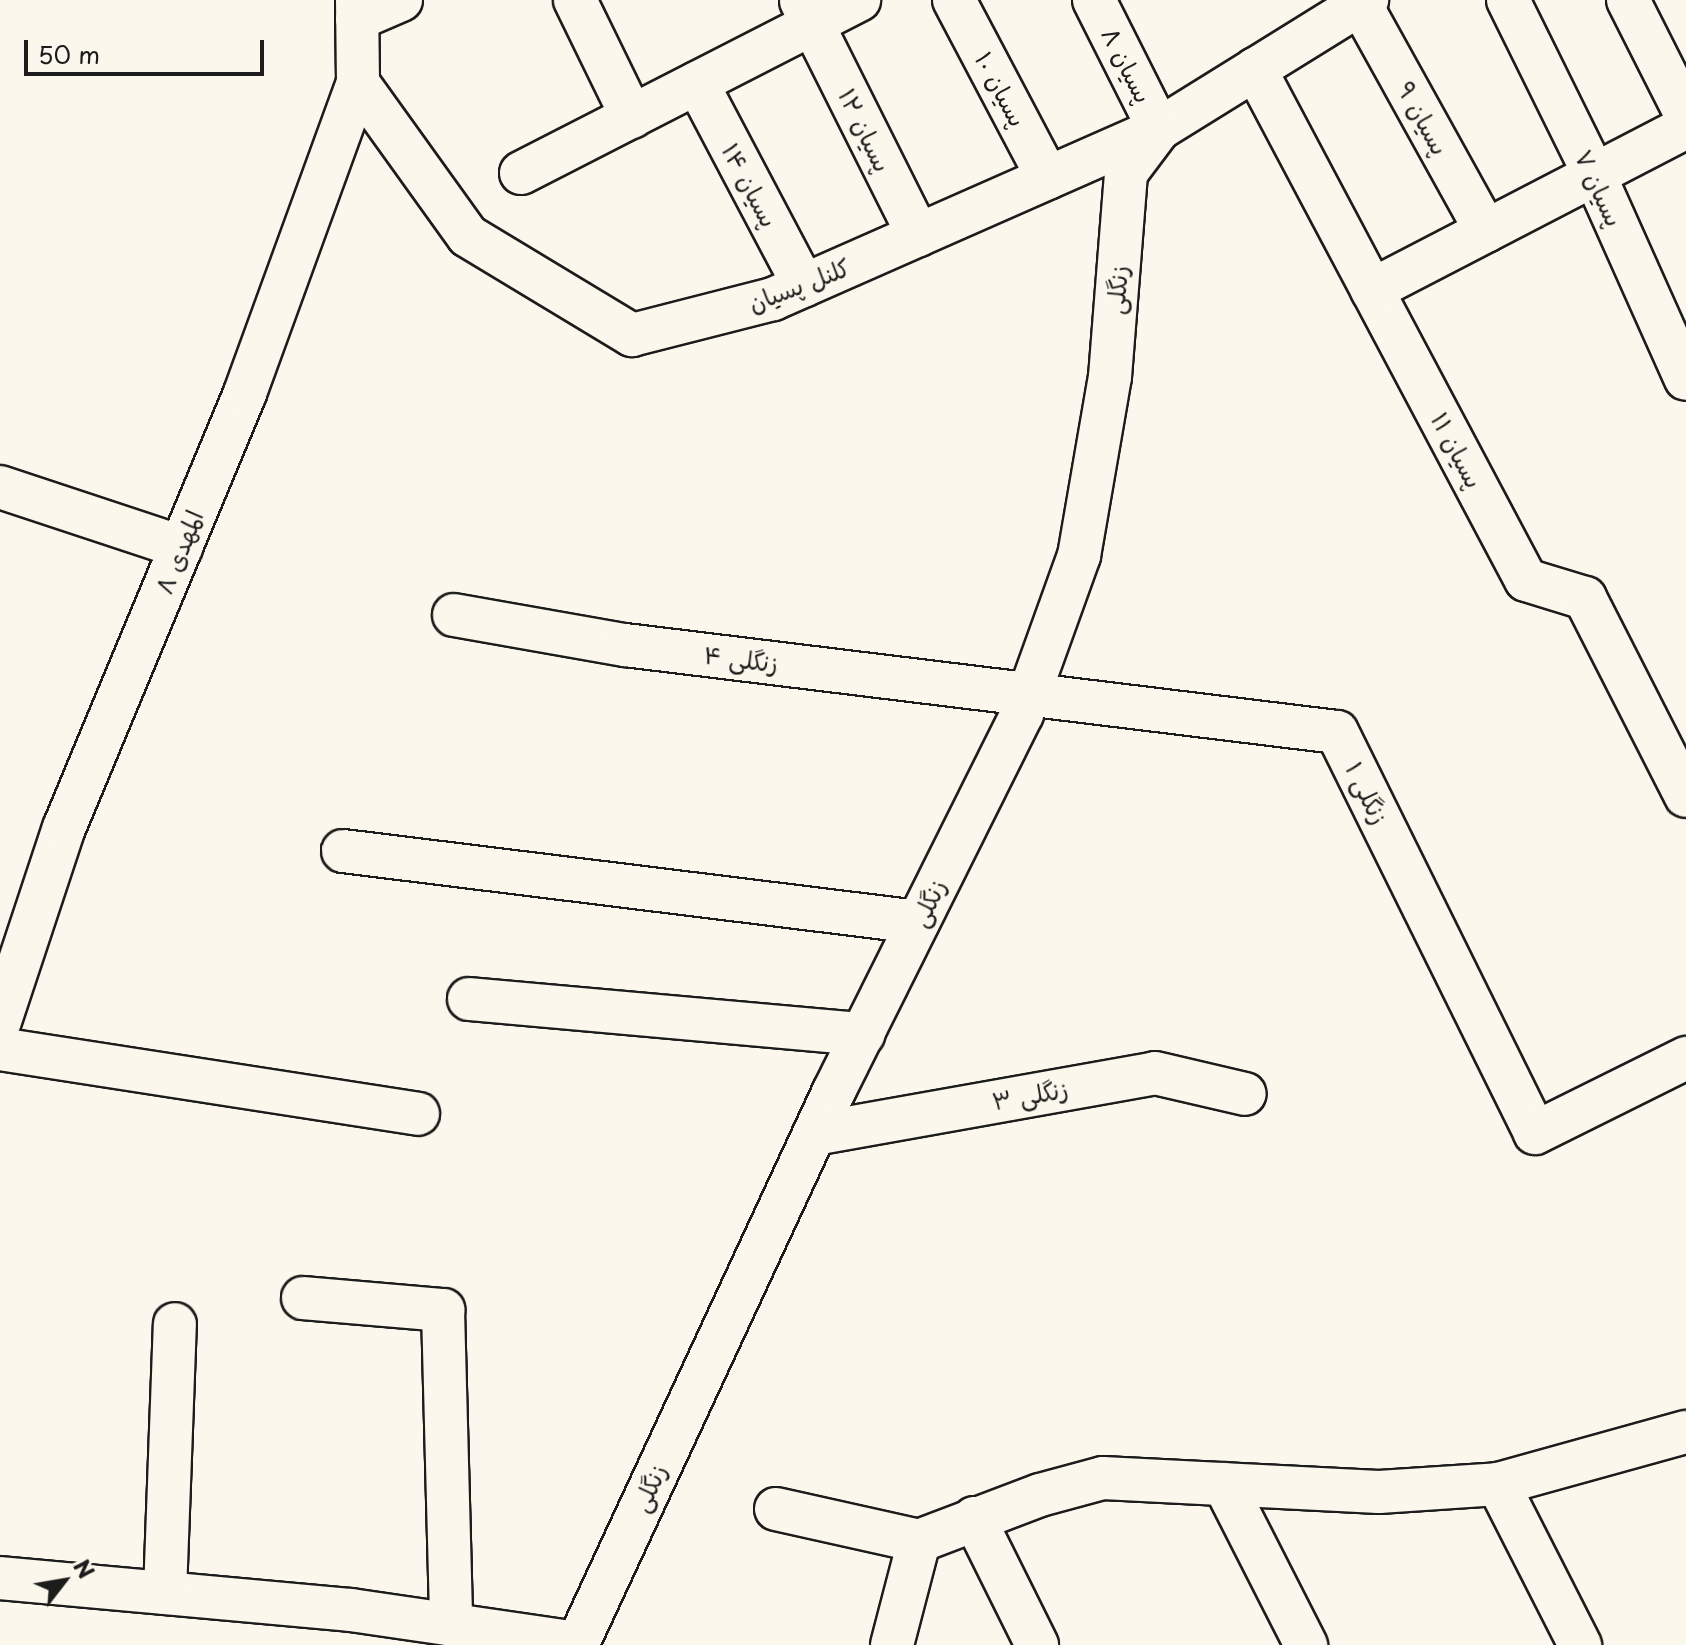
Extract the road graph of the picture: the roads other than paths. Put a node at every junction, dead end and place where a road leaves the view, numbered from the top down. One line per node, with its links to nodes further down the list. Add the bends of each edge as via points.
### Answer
1 (401, 0): 9 (street)
2 (575, 0): 15 (street)
3 (859, 0): 10 (street)
4 (954, 0): 20 (street, پسیان ۱۰)
5 (1094, 0): 17 (street, پسیان ۸)
6 (1508, 0): 19 (street, پسیان ۷)
7 (1628, 0): 14 (street)
8 (1362, 1): 11 (street, کلنل پسیان); 21 (street, پسیان ۹)
9 (357, 10): 12 (street)
10 (806, 12): 13 (street); 22 (street, پسیان ۱۲)
11 (1255, 69): 17 (street, کلنل پسیان); 24 (street, پسیان ۱۱)
12 (358, 83): 23 (street, کلنل پسیان, via 468,236 632,335 773,299); 27 (street, المهدی ۸, via 245,393)
13 (697, 83): 15 (street); 23 (street, پسیان ۱۴)
14 (1686, 115)
15 (632, 117): 18 (street)
16 (1686, 127): 19 (street)
17 (1159, 129): 20 (street, کلنل پسیان); 29 (street, زنگلی, via 1126,173 1110,377 1079,556)
18 (521, 173)
19 (1595, 176): 21 (street); 25 (street, پسیان ۷)
20 (1048, 178): 22 (street, کلنل پسیان)
21 (1486, 231): 24 (street)
22 (918, 235): 23 (street, کلنل پسیان)
23 (804, 286)
24 (1372, 290): 30 (street, پسیان ۱۱, via 1526,580 1585,598)
25 (1686, 379)
26 (0, 487): 27 (street)
27 (181, 547): 34 (street, المهدی ۸, via 64,828)
28 (454, 615): 29 (street, زنگلی ۴, via 625,645)
29 (1029, 693): 32 (street, زنگلی); 37 (street, زنگلی ۱, via 1337,732 1535,1133)
30 (1686, 796)
31 (343, 851): 32 (street)
32 (918, 922): 35 (street, زنگلی)
33 (469, 999): 35 (street)
34 (0, 1021)
35 (863, 1034): 40 (street, زنگلی)
36 (0, 1049): 39 (street)
37 (1686, 1058)
38 (1245, 1094): 40 (street, زنگلی ۳, via 1155,1073)
39 (418, 1114)
40 (814, 1134): 52 (street, زنگلی)
41 (303, 1298): 51 (street, via 443,1310)
42 (175, 1324): 50 (street)
43 (1686, 1432): 45 (street)
44 (1224, 1484): 45 (street, via 1379,1492); 47 (street, via 1103,1478); 55 (street)
45 (1498, 1484): 56 (street)
46 (776, 1509): 48 (street)
47 (974, 1518): 48 (street); 54 (street)
48 (919, 1541): 53 (street)
49 (0, 1578): 50 (street)
50 (165, 1593): 51 (street)
51 (451, 1625): 52 (street)
52 (577, 1644)
53 (892, 1645)
54 (1037, 1645)
55 (1306, 1645)
56 (1580, 1645)

